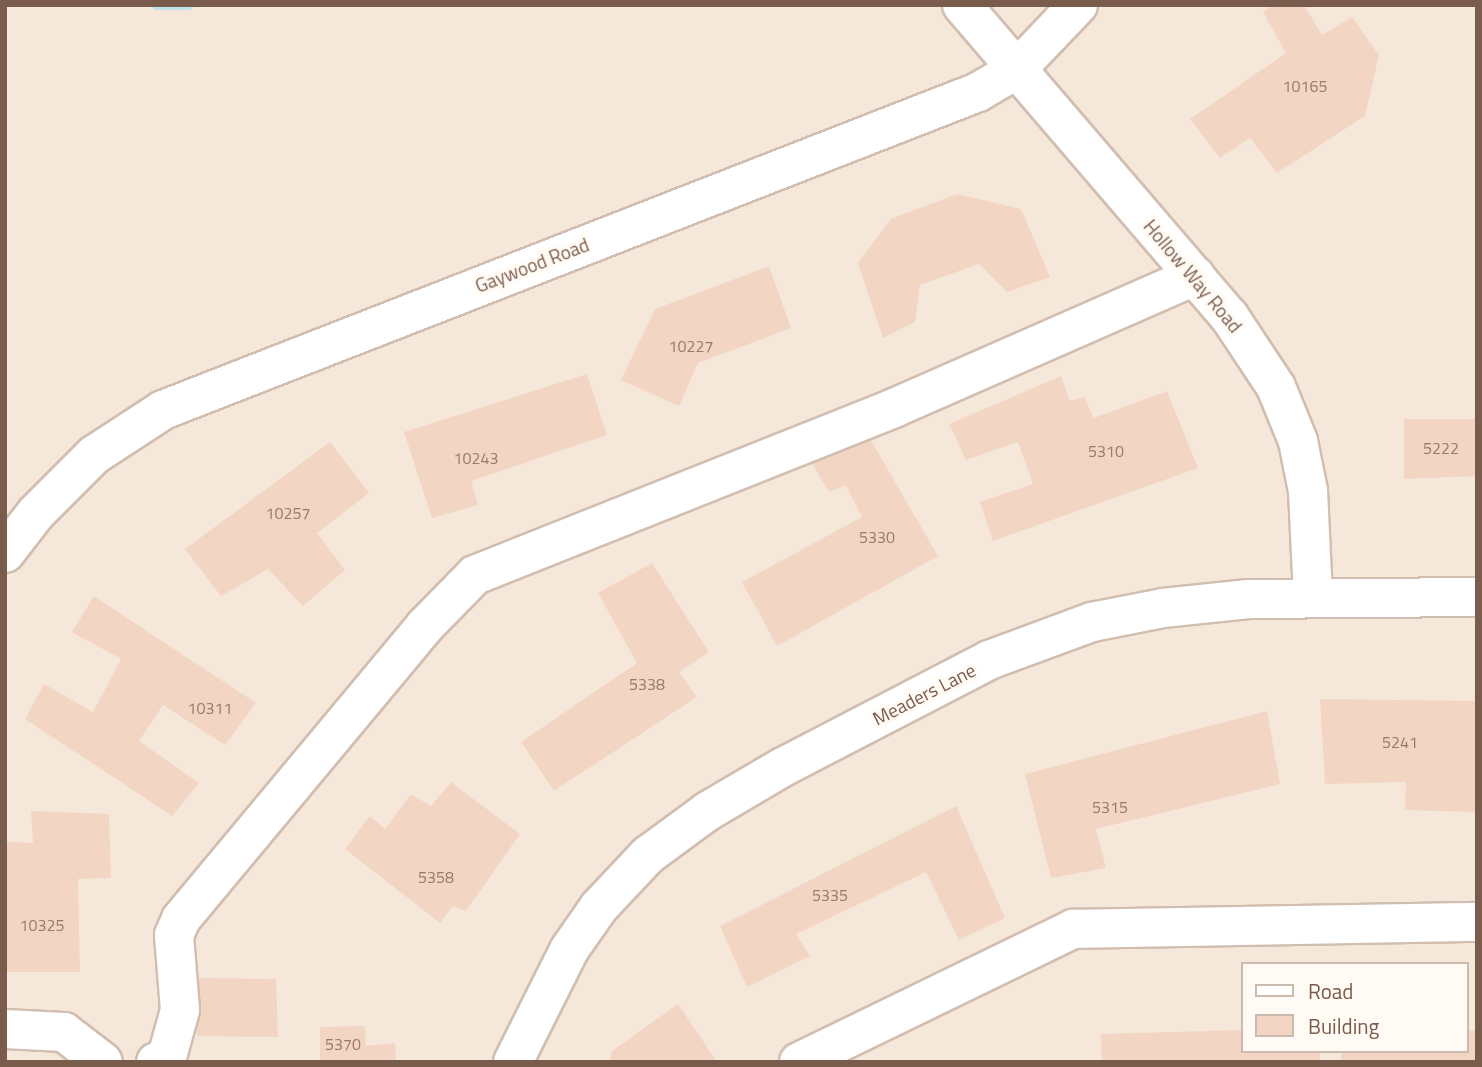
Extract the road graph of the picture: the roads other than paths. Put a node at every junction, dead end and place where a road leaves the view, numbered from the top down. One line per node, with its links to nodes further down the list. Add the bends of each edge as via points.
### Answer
1 (962, 5): 3 (street, Hollow Way Road)
2 (1078, 5): 3 (street, Gaywood Road)
3 (1016, 69): 4 (street, Hollow Way Road); 5 (street, Gaywood Road, via 978,92 163,410)
4 (1195, 276): 8 (street, Hollow Way Road, via 1255,352 1276,387 1298,441 1308,491); 12 (street, via 894,408 475,575 425,626 181,919 174,935 180,1010 167,1057)
5 (18, 512): 6 (street, Gaywood Road)
6 (5, 553)
7 (1477, 597): 8 (street, Meaders Lane)
8 (1314, 598): 13 (street, Meaders Lane, via 1163,608 1092,622 989,660 783,767 708,811 648,855 599,907 539,1003)
9 (1477, 922): 14 (street, via 1073,929)
10 (5, 1029): 11 (street, via 64,1032)
11 (103, 1062)
12 (156, 1062)
13 (513, 1062)
14 (799, 1062)

